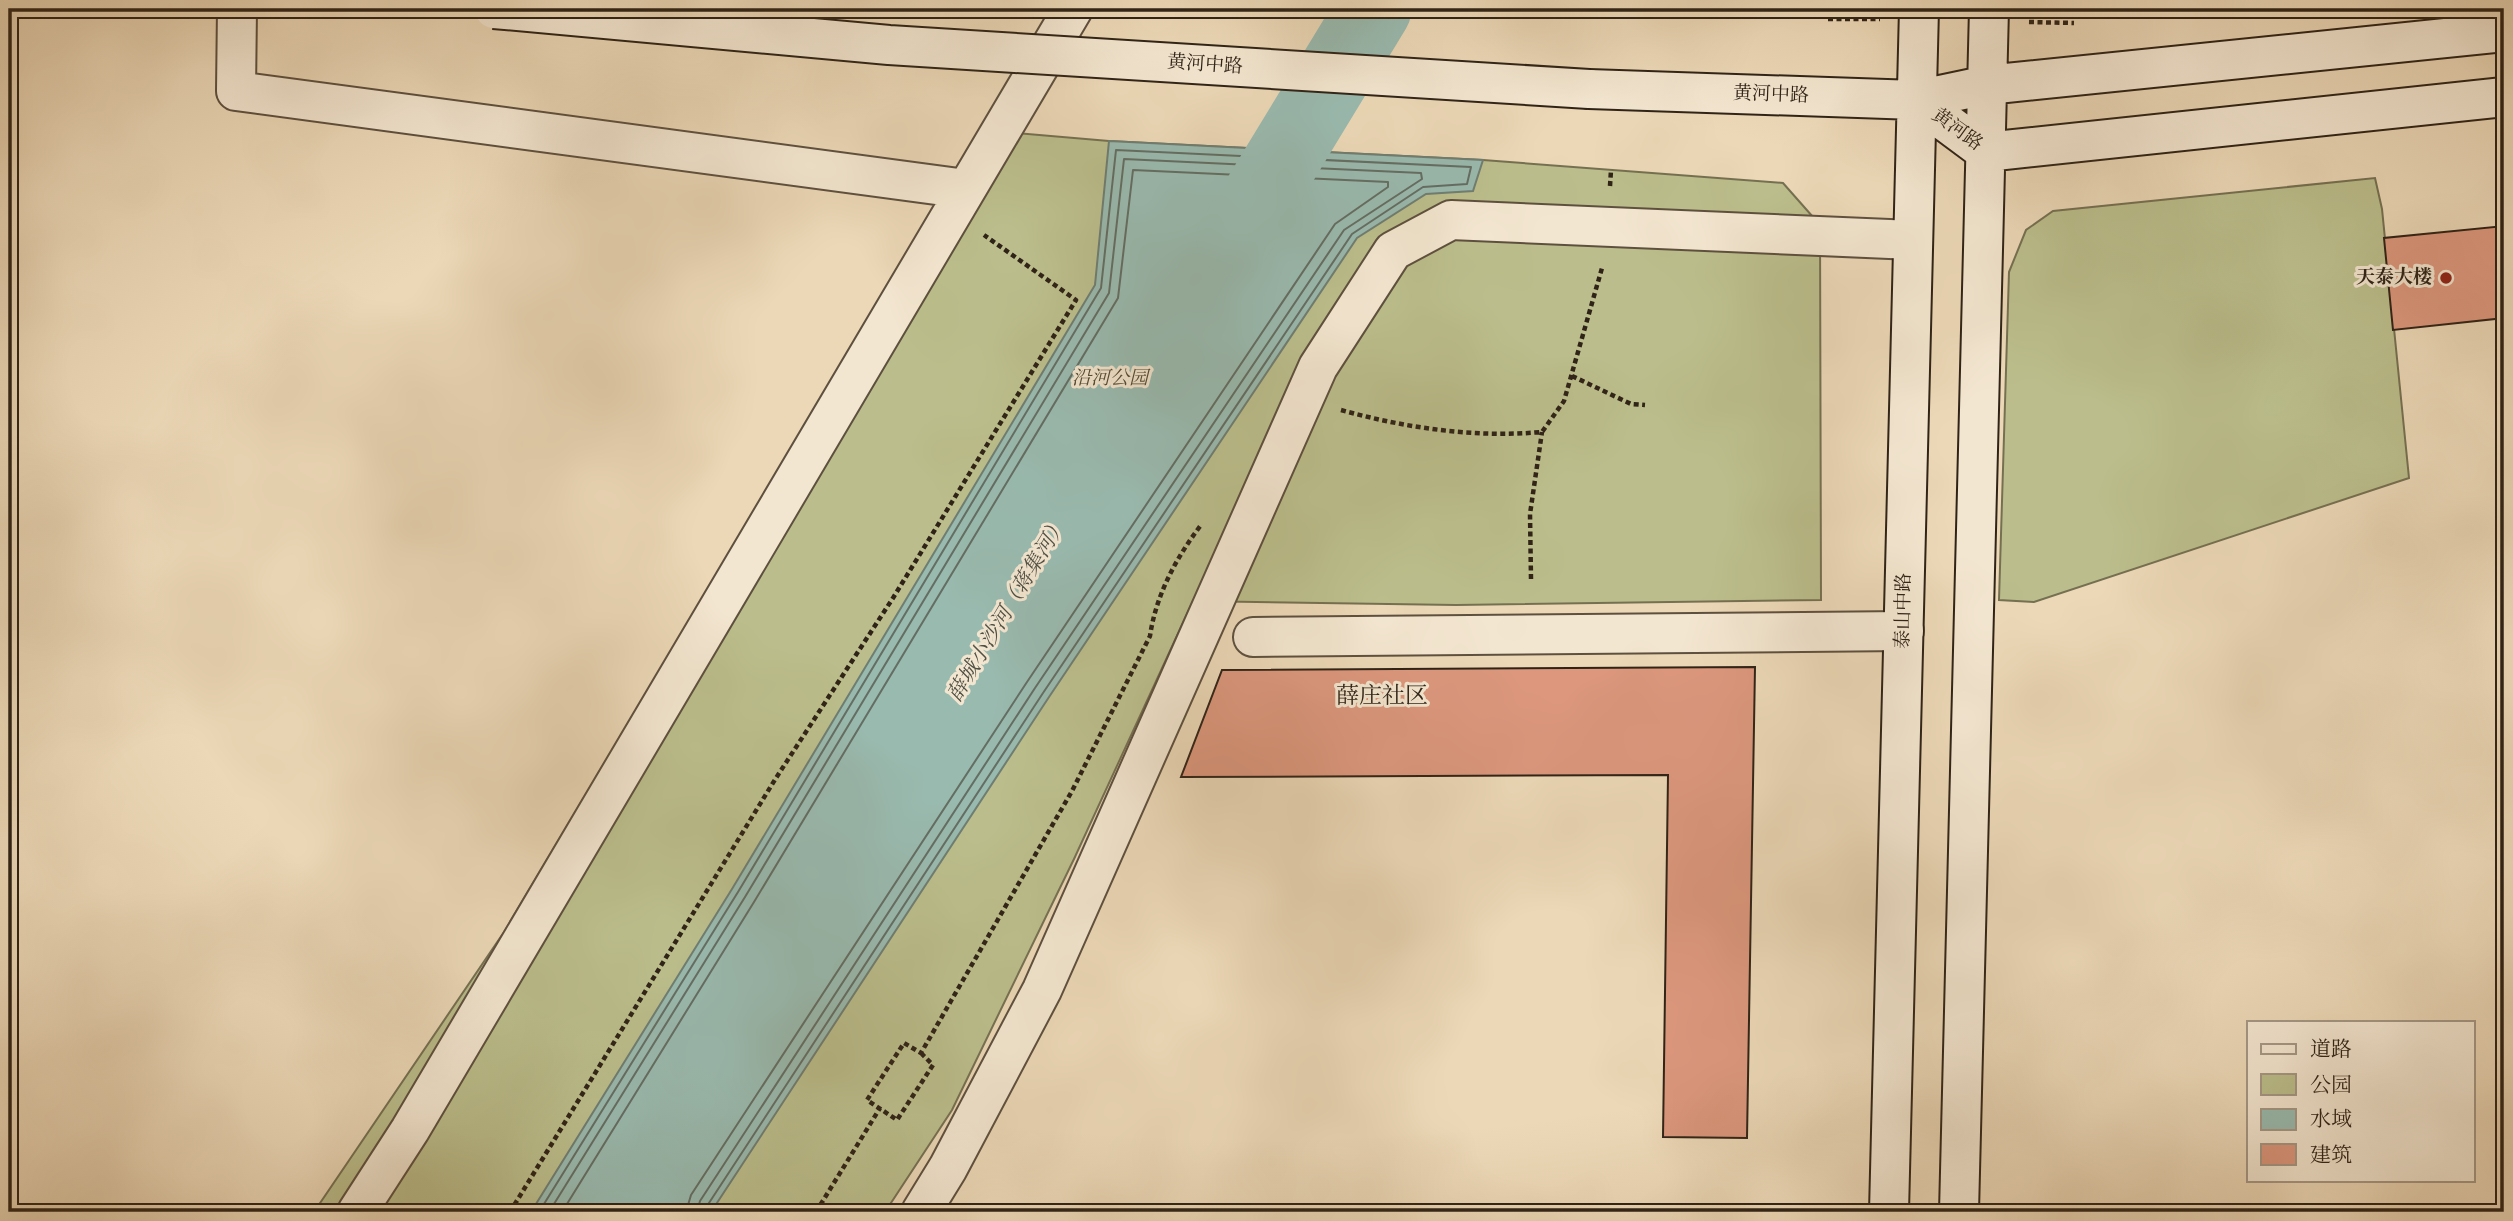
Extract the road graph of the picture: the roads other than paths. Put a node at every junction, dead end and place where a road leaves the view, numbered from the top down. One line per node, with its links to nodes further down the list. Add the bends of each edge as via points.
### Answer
1 (237, 9): 12 (main road, via 236,91)
2 (494, 9): 10 (main road, 黄河中路, bridge, via 889,46 1589,89)
3 (1073, 9): 12 (main road)
4 (1919, 9): 10 (main road, 泰山中路)
5 (1989, 9): 8 (main road)
6 (2004, 9): 8 (main road)
7 (2504, 32): 8 (main road, 黄河路)
8 (1987, 85): 10 (main road, 黄河路); 11 (main road)
9 (2504, 97): 11 (main road, 黄河路)
10 (1916, 100): 11 (main road, 黄河路); 13 (main road, 泰山中路)
11 (1986, 152): 19 (main road)
12 (967, 189): 16 (main road, via 410,1130)
13 (1913, 240): 14 (main road, 泰山中路); 17 (main road, via 1451,220 1393,251 1318,367 1042,990)
14 (1904, 631): 15 (main road); 18 (main road, 泰山中路)
15 (1253, 637)
16 (357, 1212)
17 (921, 1212)
18 (1889, 1212)
19 (1959, 1212)

